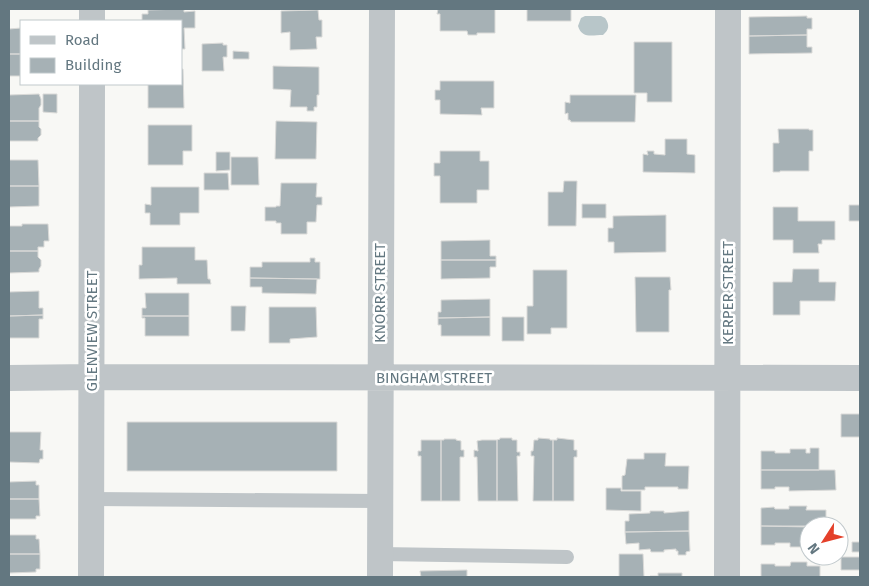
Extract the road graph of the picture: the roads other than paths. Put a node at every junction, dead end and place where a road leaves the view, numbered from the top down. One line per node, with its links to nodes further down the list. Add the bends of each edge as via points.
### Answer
1 (382, 9): 6 (street, KNORR STREET)
2 (728, 9): 8 (street, KERPER STREET)
3 (92, 85): 4 (street, GLENVIEW STREET)
4 (92, 377): 5 (street, BINGHAM STREET); 6 (street, BINGHAM STREET); 9 (street, GLENVIEW STREET)
5 (9, 378)
6 (380, 378): 8 (street, BINGHAM STREET); 10 (street, KNORR STREET)
7 (860, 378): 8 (street, BINGHAM STREET)
8 (728, 379): 14 (street, KERPER STREET)
9 (92, 499): 10 (lane); 13 (street, GLENVIEW STREET)
10 (380, 501): 12 (street, KNORR STREET)
11 (566, 557): 12 (lane)
12 (380, 566)
13 (91, 577)
14 (728, 577)

